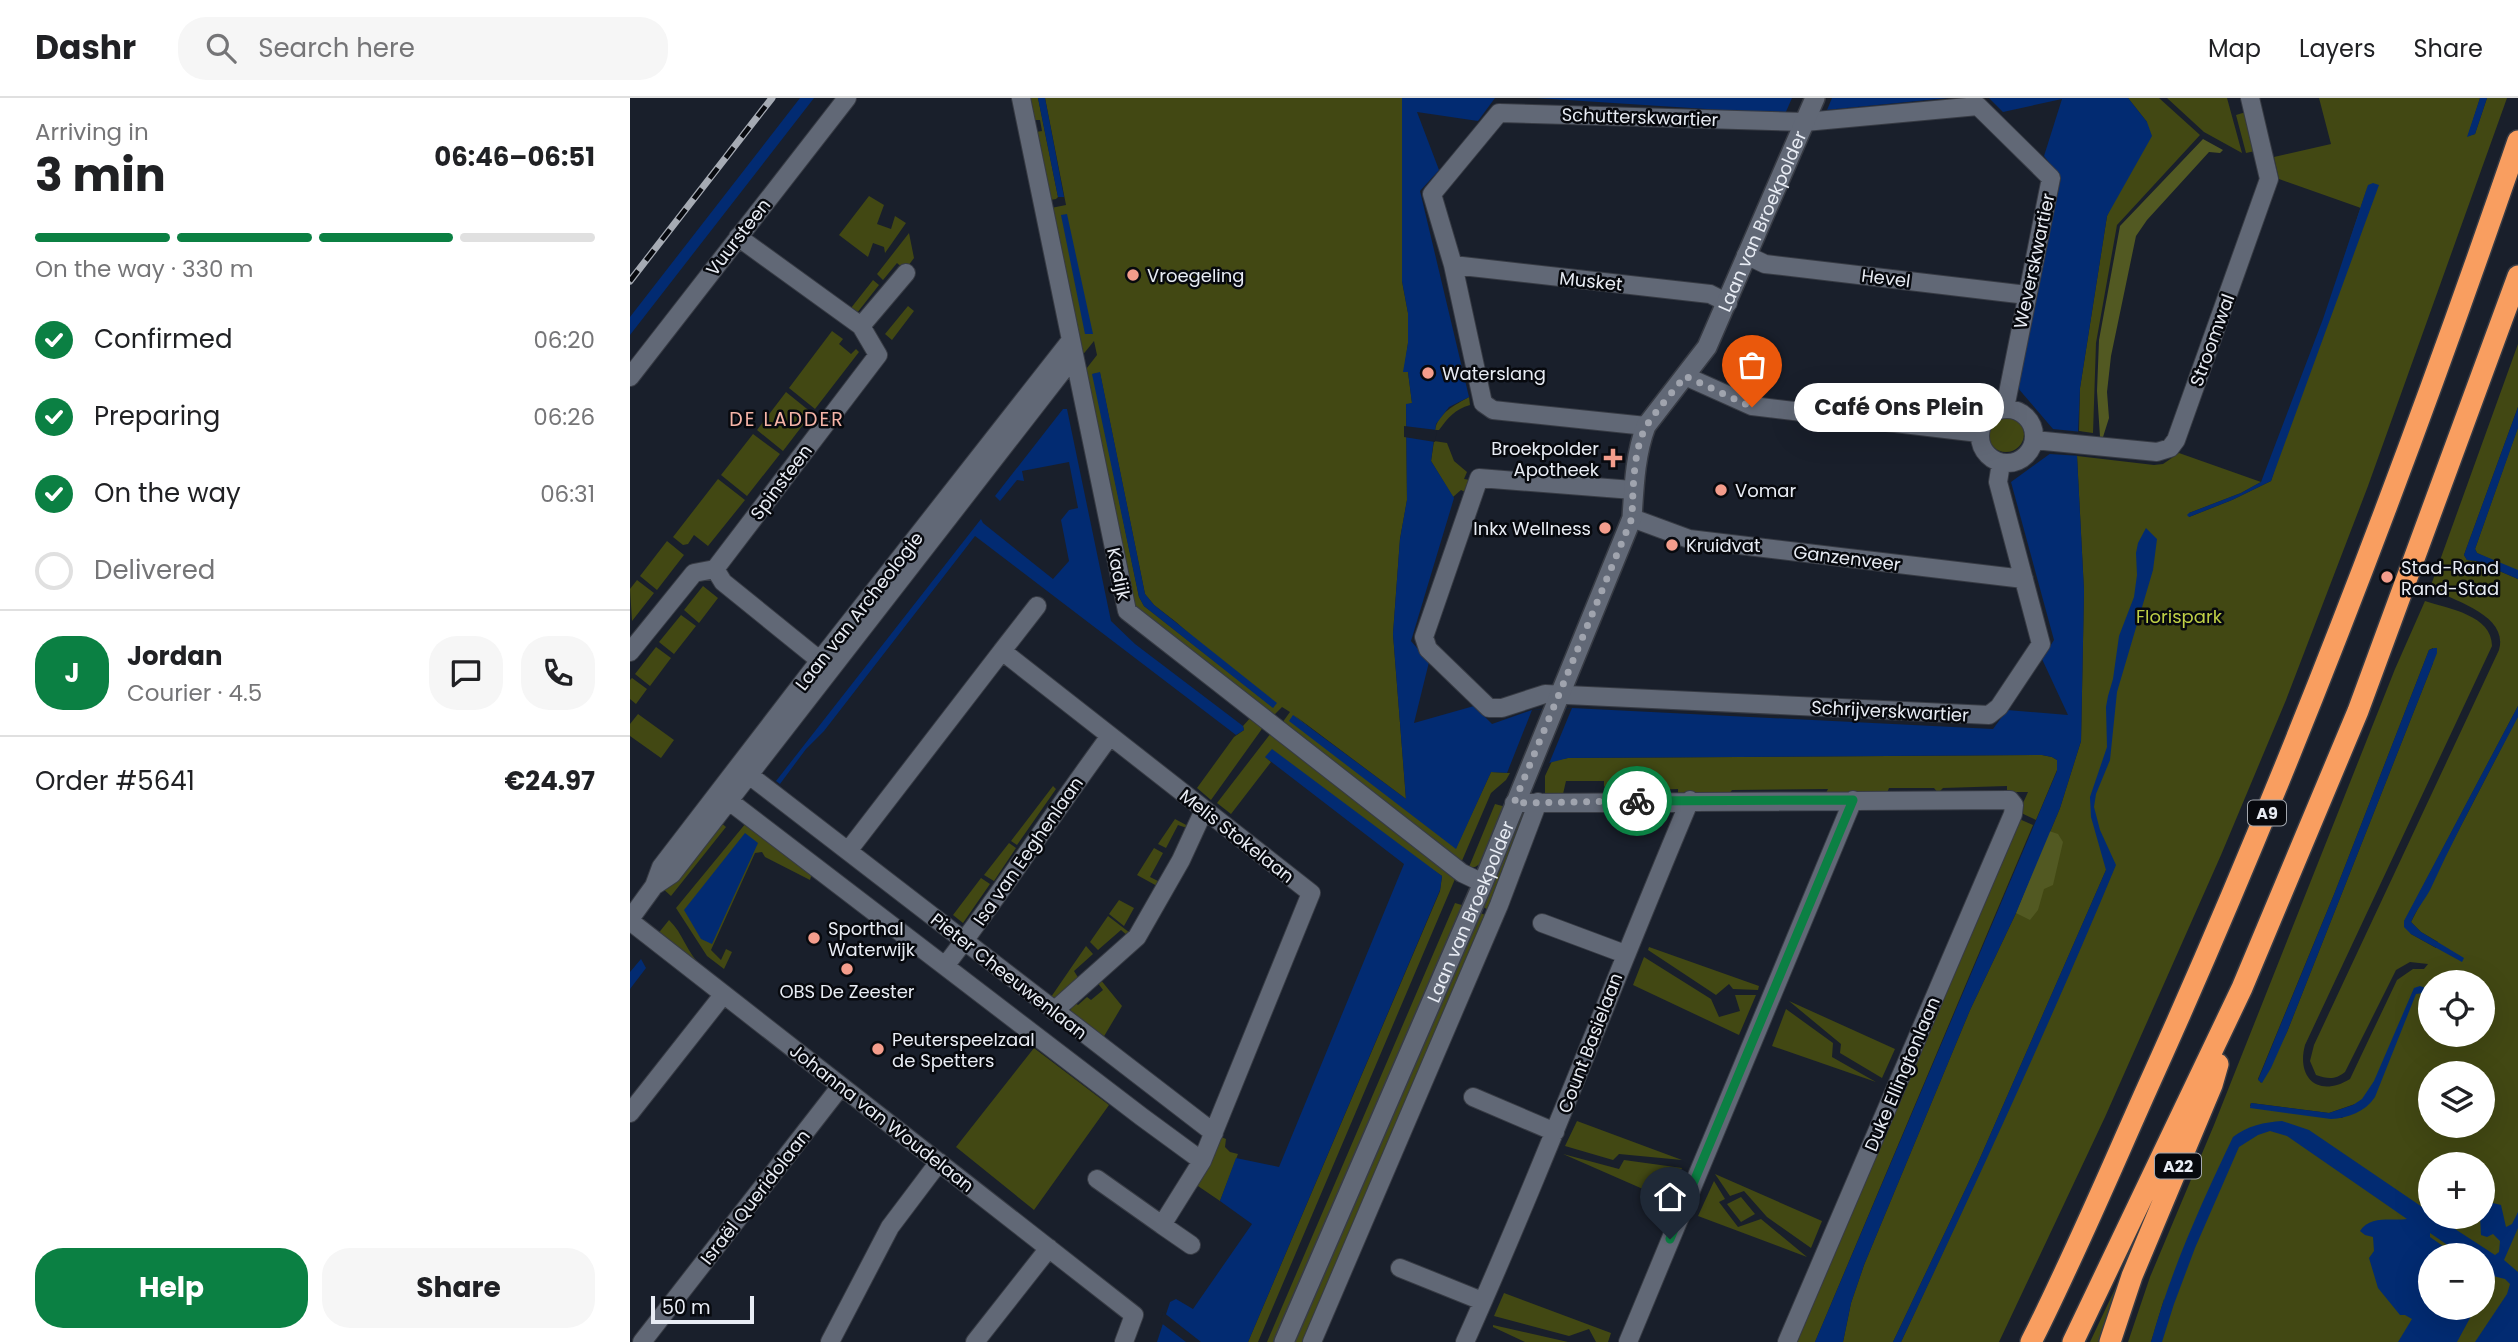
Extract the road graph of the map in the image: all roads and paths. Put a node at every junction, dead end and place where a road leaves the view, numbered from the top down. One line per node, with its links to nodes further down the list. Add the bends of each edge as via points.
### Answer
1 (847, 98): 6 (street, Vuursteen)
2 (1021, 98): 14 (street, Kadijk)
3 (2250, 98): 20 (street, Stroomwal, via 2269,179 2176,440 2170,448 2157,452)
4 (1810, 111): 7 (main road, Laan van Broekpolder); 8 (street, Schutterskwartier, via 1499,113 1432,194); 11 (street, Weverskwartier, via 1978,106 2051,178)
5 (2518, 141): 71 (highway, A9, via 2416,431 2310,709 2213,943)
6 (738, 237): 13 (street, Spinsteen); 16 (street, Vuursteen)
7 (1746, 255): 11 (street, Hevel, via 1765,264); 12 (main road, Laan van Broekpolder)
8 (1453, 265): 12 (street, Musket, via 1710,294); 18 (street, Schutterskwartier, via 1483,403 1493,410)
9 (906, 273): 13 (street)
10 (2518, 276): 46 (highway, A9, via 2358,711)
11 (2027, 295): 17 (street, Weverskwartier)
12 (1728, 303): 15 (main road, Laan van Broekpolder, via 1707,347)
13 (861, 326): 24 (street, Spinsteen, via 878,355)
14 (1072, 348): 29 (street, Laan van Archeologie); 40 (street, Kadijk, via 1127,611 1462,873)
15 (1685, 376): 18 (main road, Laan van Broekpolder); 19 (street, via 1752,407)
16 (630, 377)
17 (2005, 408): 19 (street, via 1987,416); 20 (street, via 2026,416)
18 (1646, 426): 22 (main road, Laan van Broekpolder)
19 (1979, 433): 21 (street, via 1982,448)
20 (2041, 441): 21 (street, via 2028,455)
21 (2001, 464): 25 (street, Schrijverskwartier, via 1998,482)
22 (1633, 490): 23 (main road, Laan van Broekpolder); 30 (street, via 1479,478 1424,644 1489,708 1539,695)
23 (1632, 518): 25 (street, Ganzenveer, via 1689,539); 30 (main road, Laan van Broekpolder)
24 (715, 569): 28 (street, Spinsteen, via 694,573); 29 (street, via 723,582)
25 (2024, 579): 30 (street, Schrijverskwartier, via 2041,644 1989,715)
26 (1037, 606): 27 (street)
27 (1002, 651): 31 (street, Melis Stokelaan); 39 (street)
28 (630, 652)
29 (825, 664): 32 (street, Laan van Archeologie)
30 (1555, 702): 37 (main road, Laan van Broekpolder)
31 (1110, 736): 38 (street, Melis Stokelaan); 43 (street, Isa van Eeghenlaan)
32 (743, 771): 33 (street, Laan van Archeologie); 39 (street, Pieter Cheeuwenlaan)
33 (724, 796): 41 (street, Laan van Archeologie, via 661,867 654,886); 45 (street, Pieter Cheeuwenlaan)
34 (1690, 800): 35 (street); 36 (street); 44 (street, Count Basielaan)
35 (1853, 800): 69 (street); 70 (street, Duke Ellingtonlaan, via 2010,800 2014,805)
36 (1538, 802): 37 (street); 67 (street, Laan van Broekpolder, via 1499,905)
37 (1514, 803): 40 (main road, Laan van Broekpolder)
38 (1205, 810): 48 (street, via 1137,937); 53 (street, Melis Stokelaan, via 1311,894)
39 (848, 851): 43 (street, Pieter Cheeuwenlaan)
40 (1483, 883): 66 (main road, Laan van Broekpolder)
41 (630, 920): 47 (street, Johanna van Woudelaan)
42 (1542, 923): 44 (street, Count Basielaan)
43 (965, 941): 45 (street, Isa van Eeghenlaan); 48 (street, Pieter Cheeuwenlaan)
44 (1625, 954): 52 (street, Count Basielaan)
45 (945, 966): 54 (street, Pieter Cheeuwenlaan)
46 (2242, 988): 72 (highway, A9); 73 (highway, A22, via 2212,1085 2132,1276)
47 (723, 995): 49 (street, Johanna van Woudelaan); 51 (street)
48 (1054, 1011): 53 (street, Pieter Cheeuwenlaan)
49 (841, 1086): 55 (street, Johanna van Woudelaan); 62 (street, Israël Queridolaan)
50 (1473, 1097): 52 (street, Count Basielaan)
51 (630, 1113)
52 (1555, 1132): 61 (street, Count Basielaan)
53 (1214, 1133): 54 (street, Melis Stokelaan)
54 (1202, 1161): 57 (street)
55 (939, 1162): 59 (street, Johanna van Woudelaan); 63 (street, via 890,1227)
56 (1097, 1180): 57 (street)
57 (1162, 1225): 58 (street)
58 (1191, 1245)
59 (1049, 1248): 64 (street); 65 (street, Johanna van Woudelaan, via 1135,1315)
60 (1400, 1268): 61 (street)
61 (1482, 1301): 68 (street, Count Basielaan)
62 (642, 1342)
63 (830, 1342)
64 (975, 1342)
65 (1124, 1342)
66 (1284, 1342)
67 (1312, 1342)
68 (1465, 1342)
69 (1628, 1342)
70 (1787, 1342)
71 (2031, 1342)
72 (2073, 1342)
73 (2110, 1342)

